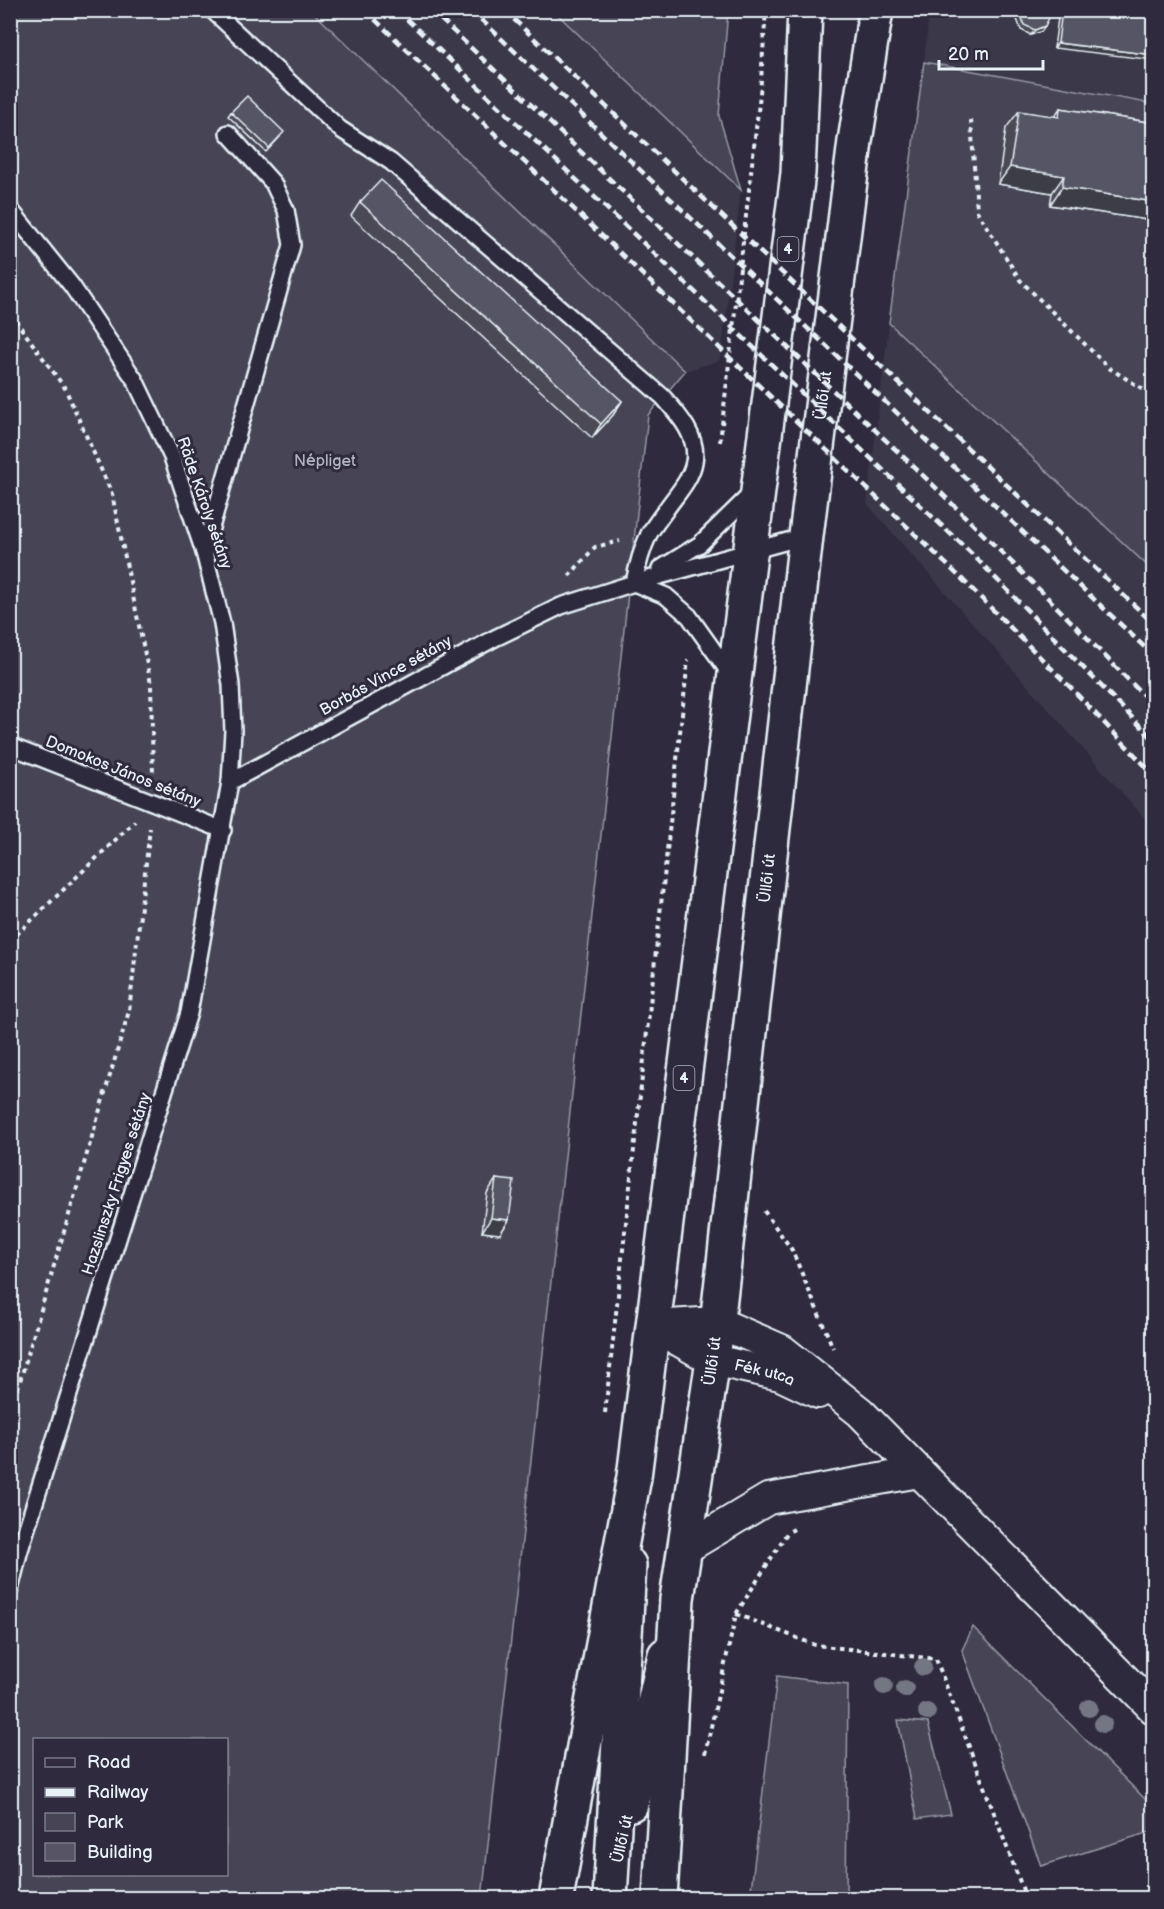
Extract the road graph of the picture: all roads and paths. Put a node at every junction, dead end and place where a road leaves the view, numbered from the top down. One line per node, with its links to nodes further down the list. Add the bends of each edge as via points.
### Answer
1 (212, 10): 13 (lane, via 340,129 391,162 663,397 681,417 694,462 687,479)
2 (766, 10): 11 (path)
3 (805, 10): 12 (main road, Üllői út / 4, via 798,173)
4 (891, 10): 5 (lane)
5 (874, 26): 14 (main road, Üllői út, via 855,141)
6 (971, 120): 10 (path, via 977,211 1020,280 1109,368)
7 (228, 133): 15 (lane, via 273,183 286,210 292,245)
8 (10, 209): 15 (lane, Räde Károly sétány, via 72,286 135,380 172,457)
9 (10, 314): 23 (path, via 65,388 112,494 150,684)
10 (1154, 396)
11 (719, 453)
12 (758, 487): 16 (main road, Üllői út / 4); 17 (lane, via 700,544)
13 (649, 534): 17 (lane); 18 (path, via 595,547 570,574)
14 (806, 536): 16 (lane); 27 (main road, Üllői út)
15 (204, 552): 22 (lane, Räde Károly sétány, via 222,623 231,685)
16 (750, 552): 17 (lane); 20 (main road, Üllői út / 4)
17 (634, 583): 18 (lane, Borbás Vince sétány); 20 (lane, via 666,596 689,616)
18 (561, 606): 22 (lane, Borbás Vince sétány)
19 (688, 660): 33 (path)
20 (734, 679): 28 (main road, Üllői út / 4)
21 (10, 746): 23 (lane, Domokos János sétány)
22 (230, 782): 24 (lane, Hazslinszky Frigyes sétány)
23 (153, 804): 24 (lane, Domokos János sétány); 25 (path); 32 (path, via 129,1011)
24 (223, 830): 38 (lane, Hazslinszky Frigyes sétány, via 189,1013)
25 (10, 941)
26 (792, 1250): 29 (path)
27 (717, 1322): 28 (street, Fék utca); 30 (main road, Üllői út); 31 (street, Fék utca, via 782,1350)
28 (653, 1326): 30 (street, Fék utca); 35 (main road, Üllői út / 4)
29 (837, 1358)
30 (713, 1360): 31 (street, Fék utca, via 780,1376); 37 (main road, Üllői út)
31 (860, 1412): 34 (street, Fék utca)
32 (10, 1415)
33 (604, 1423)
34 (919, 1472): 37 (street, via 768,1499); 40 (street, Fék utca)
35 (634, 1477): 41 (main road, Üllői út); 42 (main road)
36 (797, 1527): 44 (path, via 788,1533 736,1614 815,1645 936,1659)
37 (686, 1548): 39 (main road, Üllői út)
38 (10, 1590)
39 (677, 1599): 41 (main road, Üllői út); 43 (main road)
40 (1154, 1709)
41 (610, 1897)
42 (556, 1899)
43 (660, 1899)
44 (1026, 1899)

